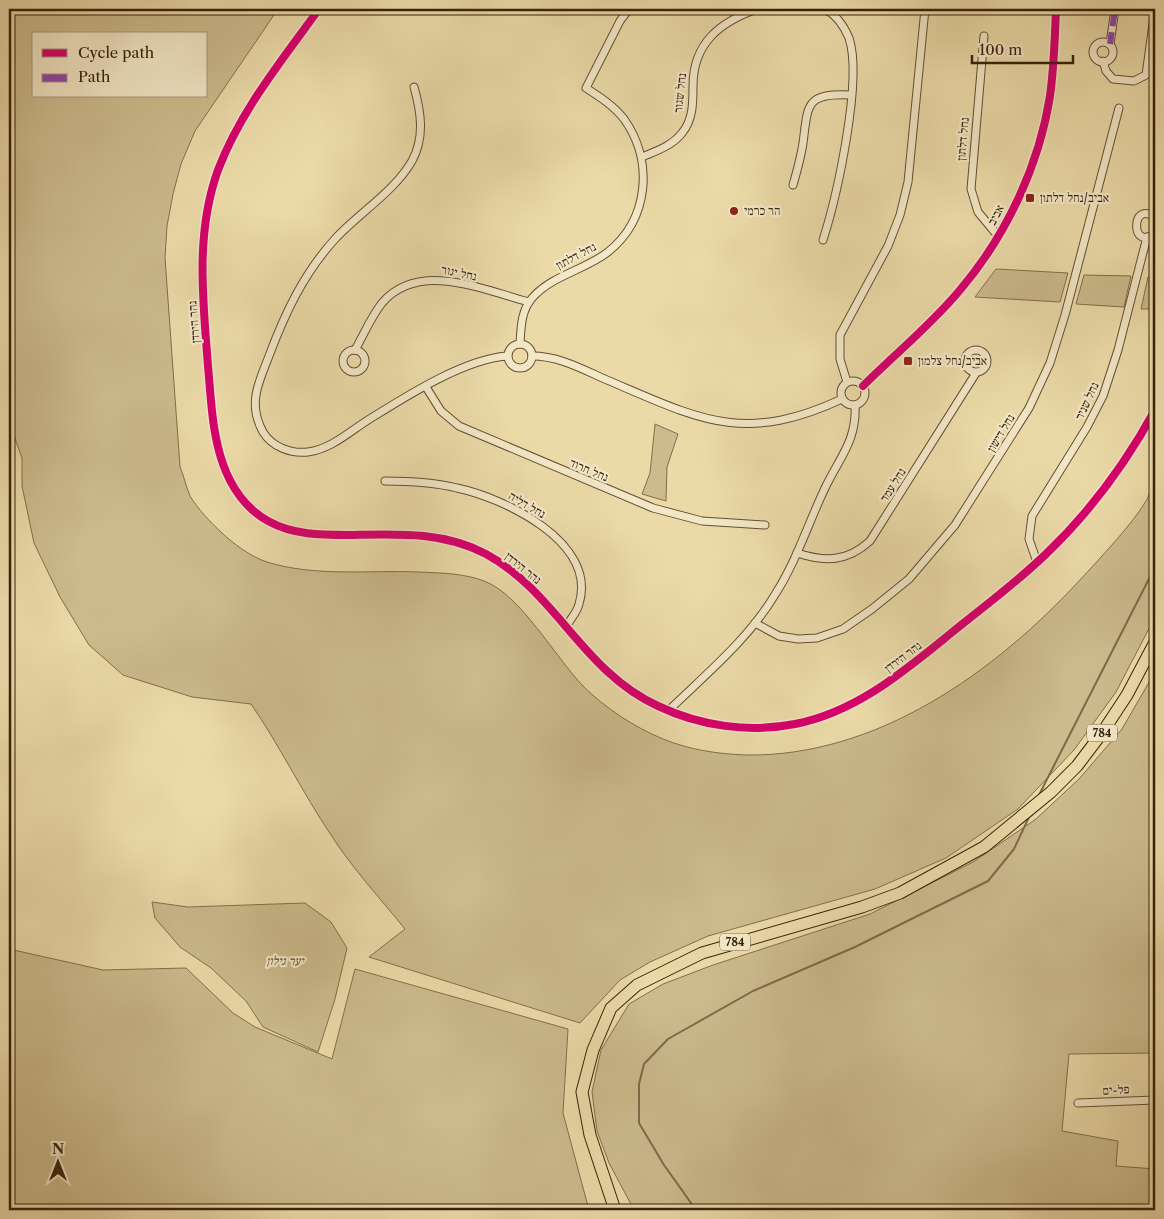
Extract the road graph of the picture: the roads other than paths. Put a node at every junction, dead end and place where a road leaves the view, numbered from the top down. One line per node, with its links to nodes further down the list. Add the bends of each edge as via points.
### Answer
1 (319, 9): 39 (street, נהר הירדן, via 241,122 217,174 206,214 202,285 213,418 223,465 241,498 260,516 282,527 316,534 424,535 479,550 521,578)
2 (629, 9): 15 (street, נחל דלתון, via 586,88 607,101 623,118 635,136)
3 (757, 9): 15 (street, נחל שגור, via 722,25 705,42 694,66 692,108 687,126 670,144)
4 (825, 9): 13 (street, via 836,17 849,38 852,52)
5 (924, 9): 28 (street, via 908,182 888,246 840,335 840,359)
6 (1056, 9): 19 (street, אביב, via 1052,71 1044,121 1029,173)
7 (1115, 9): 10 (street)
8 (1155, 9): 11 (street, via 1146,75 1134,82 1113,80)
9 (984, 36): 19 (street, נחל דלתון, via 971,189 978,212)
10 (1110, 44): 11 (street, via 1112,54); 11 (street, via 1100,42 1094,48 1095,57)
11 (1103, 61)
12 (414, 87): 30 (street, via 421,121 413,159 394,183 327,248 304,279 262,375 255,396 255,409 261,427 272,442 282,449 309,452 325,447)
13 (850, 94): 16 (street, via 823,96 810,106 805,117 802,149); 21 (street, via 840,173)
14 (1119, 108): 38 (street, נחל דישון, via 1050,363 1029,408 955,525 909,579 835,633 808,639 788,638)
15 (642, 157): 22 (street, נחל דלתון, via 642,198 623,237 607,252 548,284)
16 (793, 185)
17 (1155, 218): 20 (street, via 1147,214 1137,220 1138,232)
18 (1155, 233): 20 (street)
19 (998, 236): 29 (street, אביב, via 961,290)
20 (1147, 237): 37 (street, נחל שניר, via 1120,344 1102,396 1087,427 1032,516 1029,539)
21 (823, 240)
22 (530, 302): 23 (street, נחל דלתון, via 522,321); 24 (street, נחל יגור, via 446,281 413,282 396,290 383,303)
23 (520, 344): 25 (street, via 511,347); 26 (street, via 528,347)
24 (355, 350)
25 (507, 356): 26 (street, via 511,365 520,368 528,365); 30 (street, via 474,364)
26 (532, 356): 31 (street, via 558,359 685,413 732,424 777,422)
27 (976, 372): 36 (street, נחל עמד, via 870,541 855,553 840,559 816,559)
28 (847, 382): 29 (street, via 855,381); 31 (street, via 841,389)
29 (863, 386): 32 (street, via 864,397)
30 (426, 387): 35 (street, נחל חרוד, via 441,411 459,426 626,498 692,519)
31 (842, 399): 32 (street)
32 (855, 405): 36 (street, via 856,420 851,439 825,487)
33 (1155, 410): 37 (street, נהר הירדן, via 1106,487)
34 (384, 481): 39 (street, נחל דליה, via 422,482 476,493 526,516 560,540 575,561 581,581 579,604)
35 (765, 525)
36 (797, 553): 38 (street, via 776,594)
37 (1037, 562): 41 (street, נהר הירדן, via 910,666 872,694 833,713 795,724 758,728 721,726)
38 (755, 623): 41 (street)
39 (566, 627): 41 (street, נהר הירדן, via 600,667 626,688)
40 (1155, 642): 44 (main road, 784, via 1127,695 1076,766 1051,792 984,847 900,893 702,953 637,985 611,1008 593,1050 582,1092 590,1135)
41 (668, 710)
42 (1155, 1100): 43 (street, פל-ים)
43 (1078, 1104)
44 (616, 1210)

